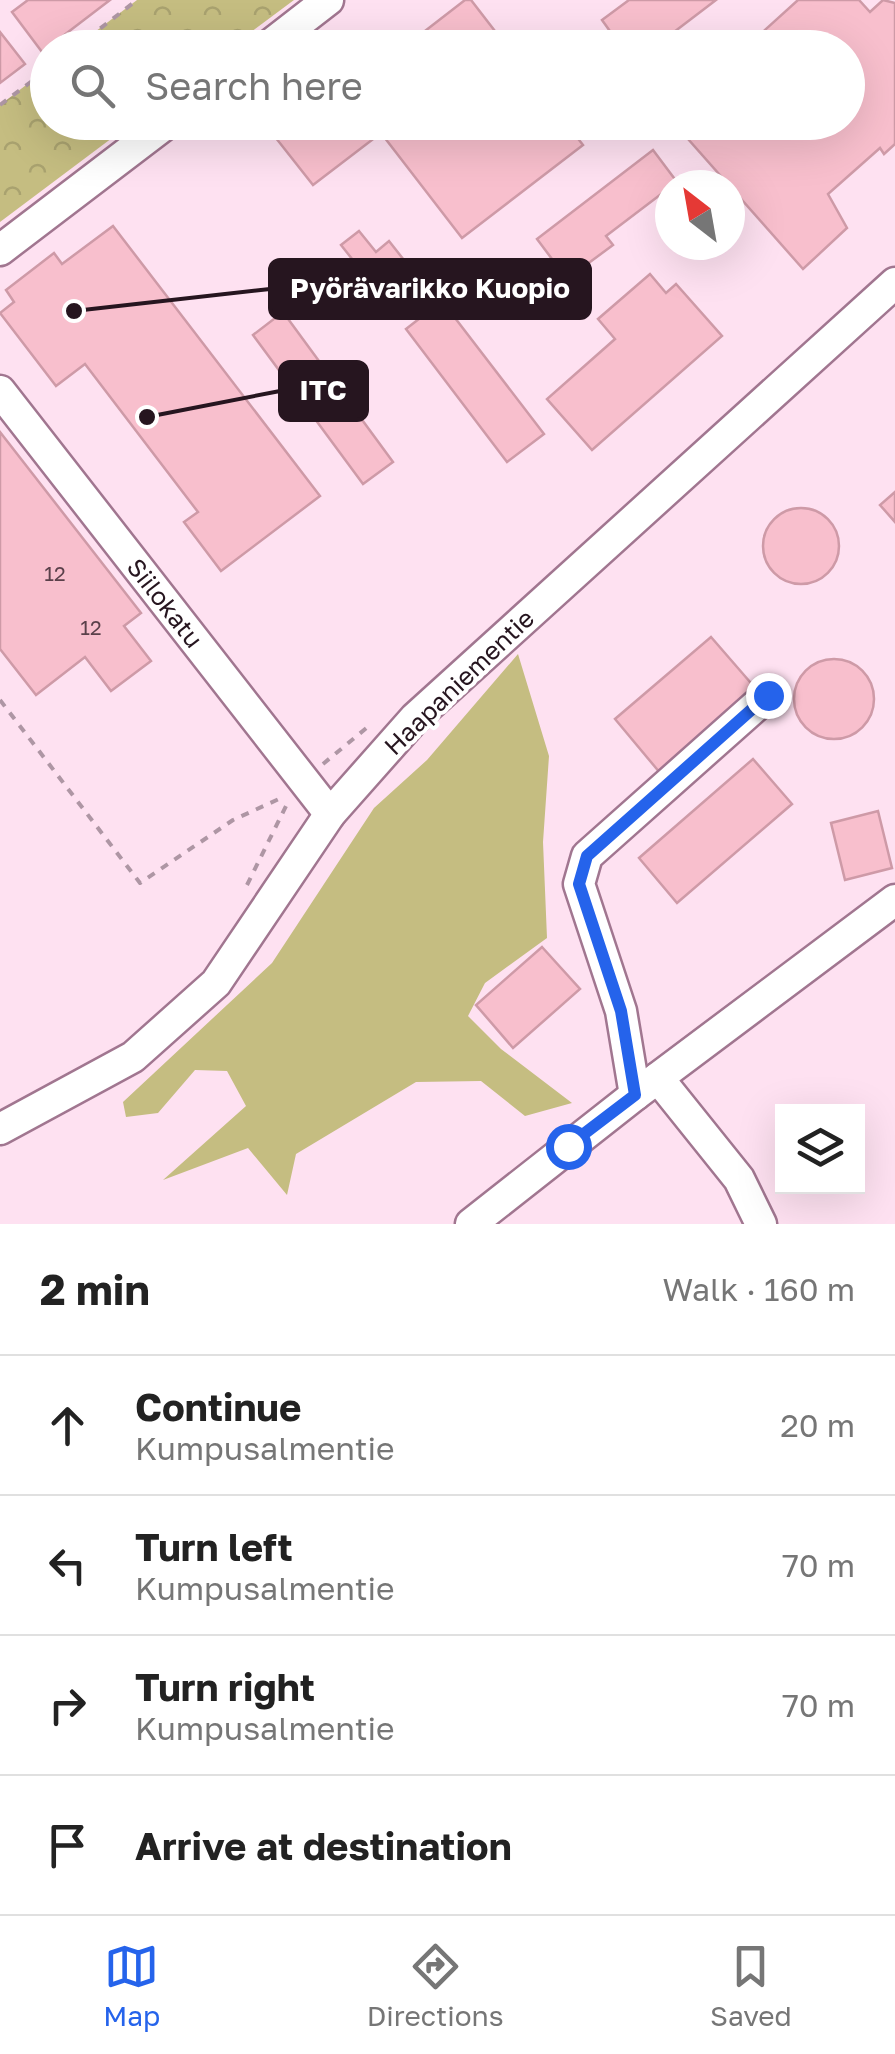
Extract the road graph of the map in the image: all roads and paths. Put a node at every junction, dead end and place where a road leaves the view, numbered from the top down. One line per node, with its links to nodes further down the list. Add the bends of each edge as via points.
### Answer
1 (137, 0): 3 (path)
2 (328, 0): 4 (street)
3 (98, 30)
4 (289, 30)
5 (30, 82): 6 (path)
6 (0, 105)
7 (144, 140): 8 (street)
8 (0, 250)
9 (895, 282): 14 (street, Haapaniementie, via 414,718)
10 (0, 390): 14 (street, Siilokatu)
11 (768, 695): 16 (street, via 587,856 579,884)
12 (0, 700): 13 (path, via 140,882 233,820)
13 (291, 796)
14 (330, 814): 17 (street, Haapaniementie, via 216,983 133,1057)
15 (895, 900): 16 (street)
16 (646, 1087): 18 (street); 19 (street, via 738,1179)
17 (0, 1129)
18 (471, 1224)
19 (761, 1224)

